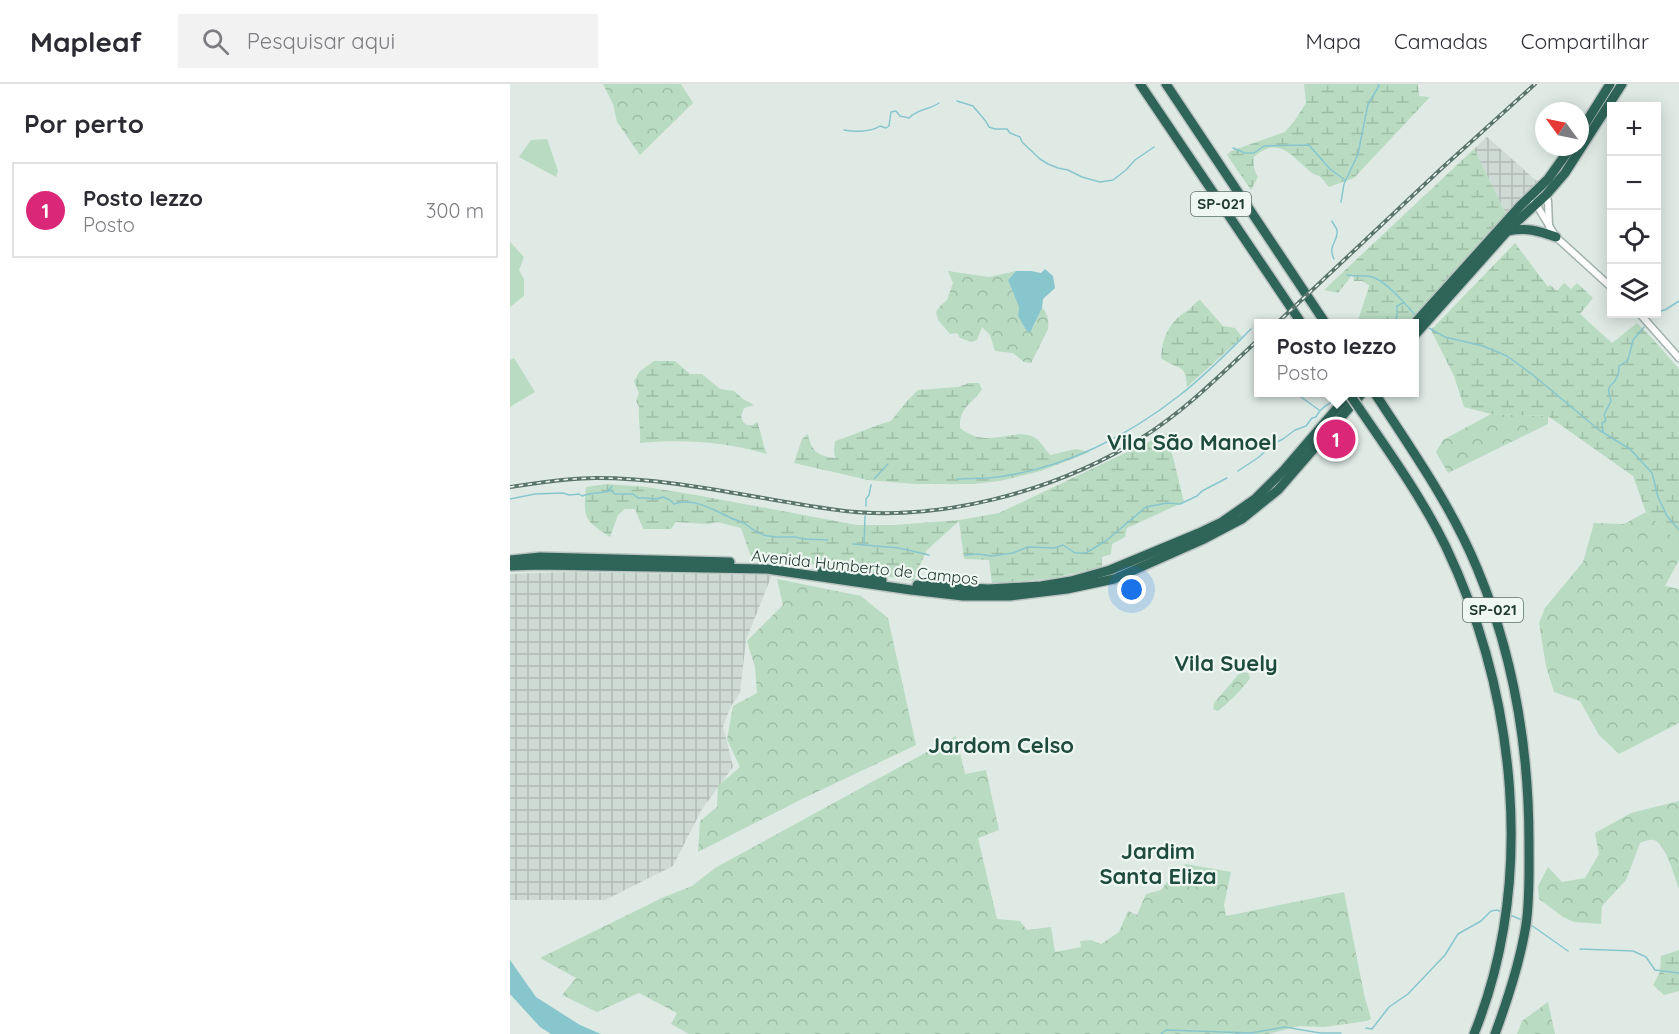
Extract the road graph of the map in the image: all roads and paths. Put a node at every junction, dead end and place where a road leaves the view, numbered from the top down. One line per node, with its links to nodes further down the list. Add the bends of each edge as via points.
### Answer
1 (1140, 84): 14 (highway, SP-021)
2 (1166, 84): 15 (highway, SP-021)
3 (1610, 84): 5 (highway)
4 (1622, 84): 7 (highway, via 1565,173)
5 (1589, 118)
6 (1565, 156): 7 (highway)
7 (1544, 191): 8 (highway); 9 (street)
8 (1531, 202): 9 (street); 10 (highway); 16 (highway)
9 (1549, 226): 11 (street)
10 (1508, 231): 11 (highway, via 1520,228); 17 (highway)
11 (1556, 237): 12 (street)
12 (1607, 284)
13 (1644, 318): 18 (street)
14 (1299, 319)
15 (1323, 319)
16 (1418, 319)
17 (1419, 330)
18 (1679, 358)
19 (1347, 397): 25 (highway, Avenida Humberto de Campos, via 1276,479 1240,512 1110,570 1071,581 988,590 918,585 795,567)
20 (1352, 397): 27 (highway, SP-021, bridge, via 1430,517 1459,578 1488,664 1502,731 1511,845 1504,922 1496,965)
21 (1359, 397): 25 (highway, Avenida Humberto de Campos, via 1278,490 1253,511 1202,540 1114,579 1027,595 963,596)
22 (1377, 397): 28 (highway, SP-021, via 1447,507 1477,568 1501,634 1522,732 1529,800 1528,908 1516,971)
23 (510, 560): 24 (highway, Avenida Humberto de Campos)
24 (541, 561): 25 (highway, Avenida Humberto de Campos); 26 (highway, Avenida Humberto de Campos)
25 (733, 565)
26 (510, 566)
27 (1474, 1034)
28 (1495, 1034)

